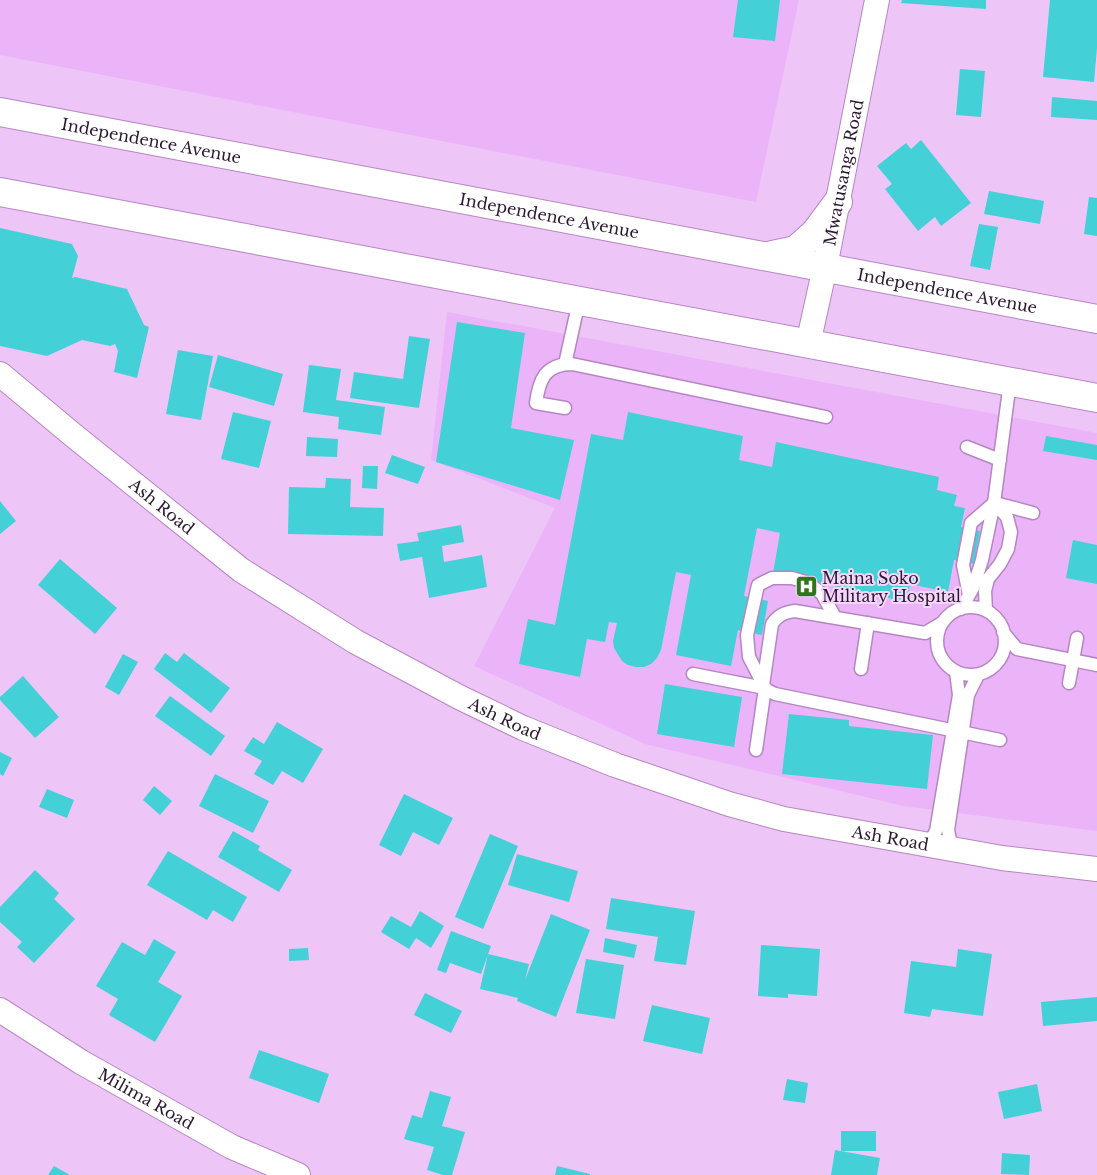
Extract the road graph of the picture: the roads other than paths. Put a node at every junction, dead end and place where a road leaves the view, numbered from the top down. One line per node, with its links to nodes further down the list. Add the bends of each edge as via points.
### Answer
1 (876, 0): 4 (street, Mwatusanga Road)
2 (0, 112): 5 (main road, Independence Avenue)
3 (0, 192): 7 (main road)
4 (838, 202): 5 (main road, via 815,233 796,250); 6 (street, Mwatusanga Road)
5 (766, 256): 6 (main road, Independence Avenue)
6 (825, 268): 8 (main road, Independence Avenue); 9 (street, Mwatusanga Road)
7 (579, 300): 9 (main road); 10 (lane)
8 (1097, 319)
9 (808, 344): 12 (main road)
10 (565, 364): 14 (lane, via 553,367 542,378 536,404); 15 (lane)
11 (0, 374): 41 (street, Ash Road, via 241,570 356,642 459,696 523,728 615,765 729,804 784,819)
12 (1010, 382): 13 (main road); 17 (lane)
13 (1097, 398)
14 (565, 408)
15 (826, 417)
16 (967, 447): 17 (lane)
17 (1000, 460): 18 (lane)
18 (994, 503): 19 (lane, via 1007,517); 19 (lane, via 1034,514); 20 (lane, via 982,560); 20 (lane, via 971,523 963,565)
19 (1010, 527): 22 (lane, via 1008,549 988,579)
20 (969, 595): 21 (lane)
21 (961, 609): 22 (lane, via 975,607); 25 (lane, via 947,616)
22 (986, 610): 26 (lane, via 999,622)
23 (834, 617): 24 (lane); 37 (lane, via 795,611 784,612 776,618 772,624); 37 (lane, via 822,594 809,584 792,578 772,578 758,584 747,635 749,657)
24 (868, 623): 25 (lane, via 924,633); 32 (lane)
25 (942, 623): 33 (lane, via 938,632 938,650 948,667)
26 (1003, 632): 28 (lane); 29 (lane, via 1004,650)
27 (1077, 638): 30 (lane)
28 (1016, 649): 29 (lane); 30 (lane)
29 (1000, 657): 35 (lane, via 995,666)
30 (1073, 660): 31 (lane); 36 (lane)
31 (1097, 665)
32 (861, 669)
33 (956, 672): 35 (lane); 38 (lane)
34 (692, 674): 37 (lane)
35 (978, 675): 38 (lane, via 968,695)
36 (1069, 683)
37 (763, 685): 38 (lane, via 775,694); 40 (lane)
38 (958, 731): 39 (lane); 41 (lane, via 936,831); 42 (lane, via 948,830)
39 (1000, 740)
40 (756, 750)
41 (928, 845): 42 (street, Ash Road)
42 (952, 849): 43 (street, Ash Road)
43 (1097, 870)
44 (0, 1010): 45 (street, Milima Road, via 81,1062 232,1147)
45 (298, 1175)

